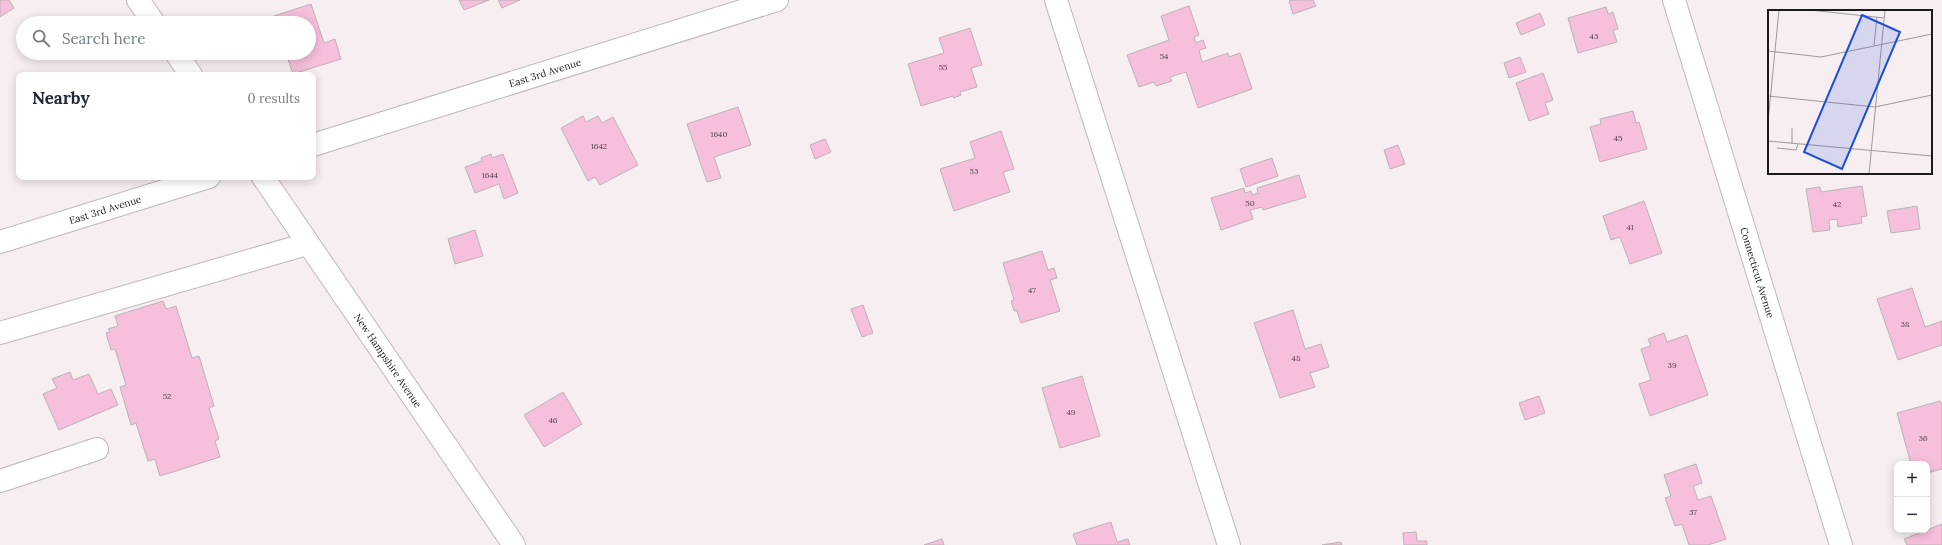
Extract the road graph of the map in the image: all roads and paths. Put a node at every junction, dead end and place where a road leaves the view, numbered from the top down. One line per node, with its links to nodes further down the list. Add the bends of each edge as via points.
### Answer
1 (138, 0): 5 (street)
2 (777, 0): 8 (street, East 3rd Avenue)
3 (1056, 0): 17 (street)
4 (1674, 0): 18 (street, Connecticut Avenue)
5 (149, 16)
6 (181, 60): 7 (street)
7 (189, 72)
8 (316, 144)
9 (199, 180): 11 (street, East 3rd Avenue)
10 (264, 180): 12 (street, New Hampshire Avenue)
11 (0, 242)
12 (307, 244): 13 (street); 16 (street, New Hampshire Avenue)
13 (0, 333)
14 (97, 449): 15 (street)
15 (0, 481)
16 (514, 545)
17 (1230, 545)
18 (1841, 545)

